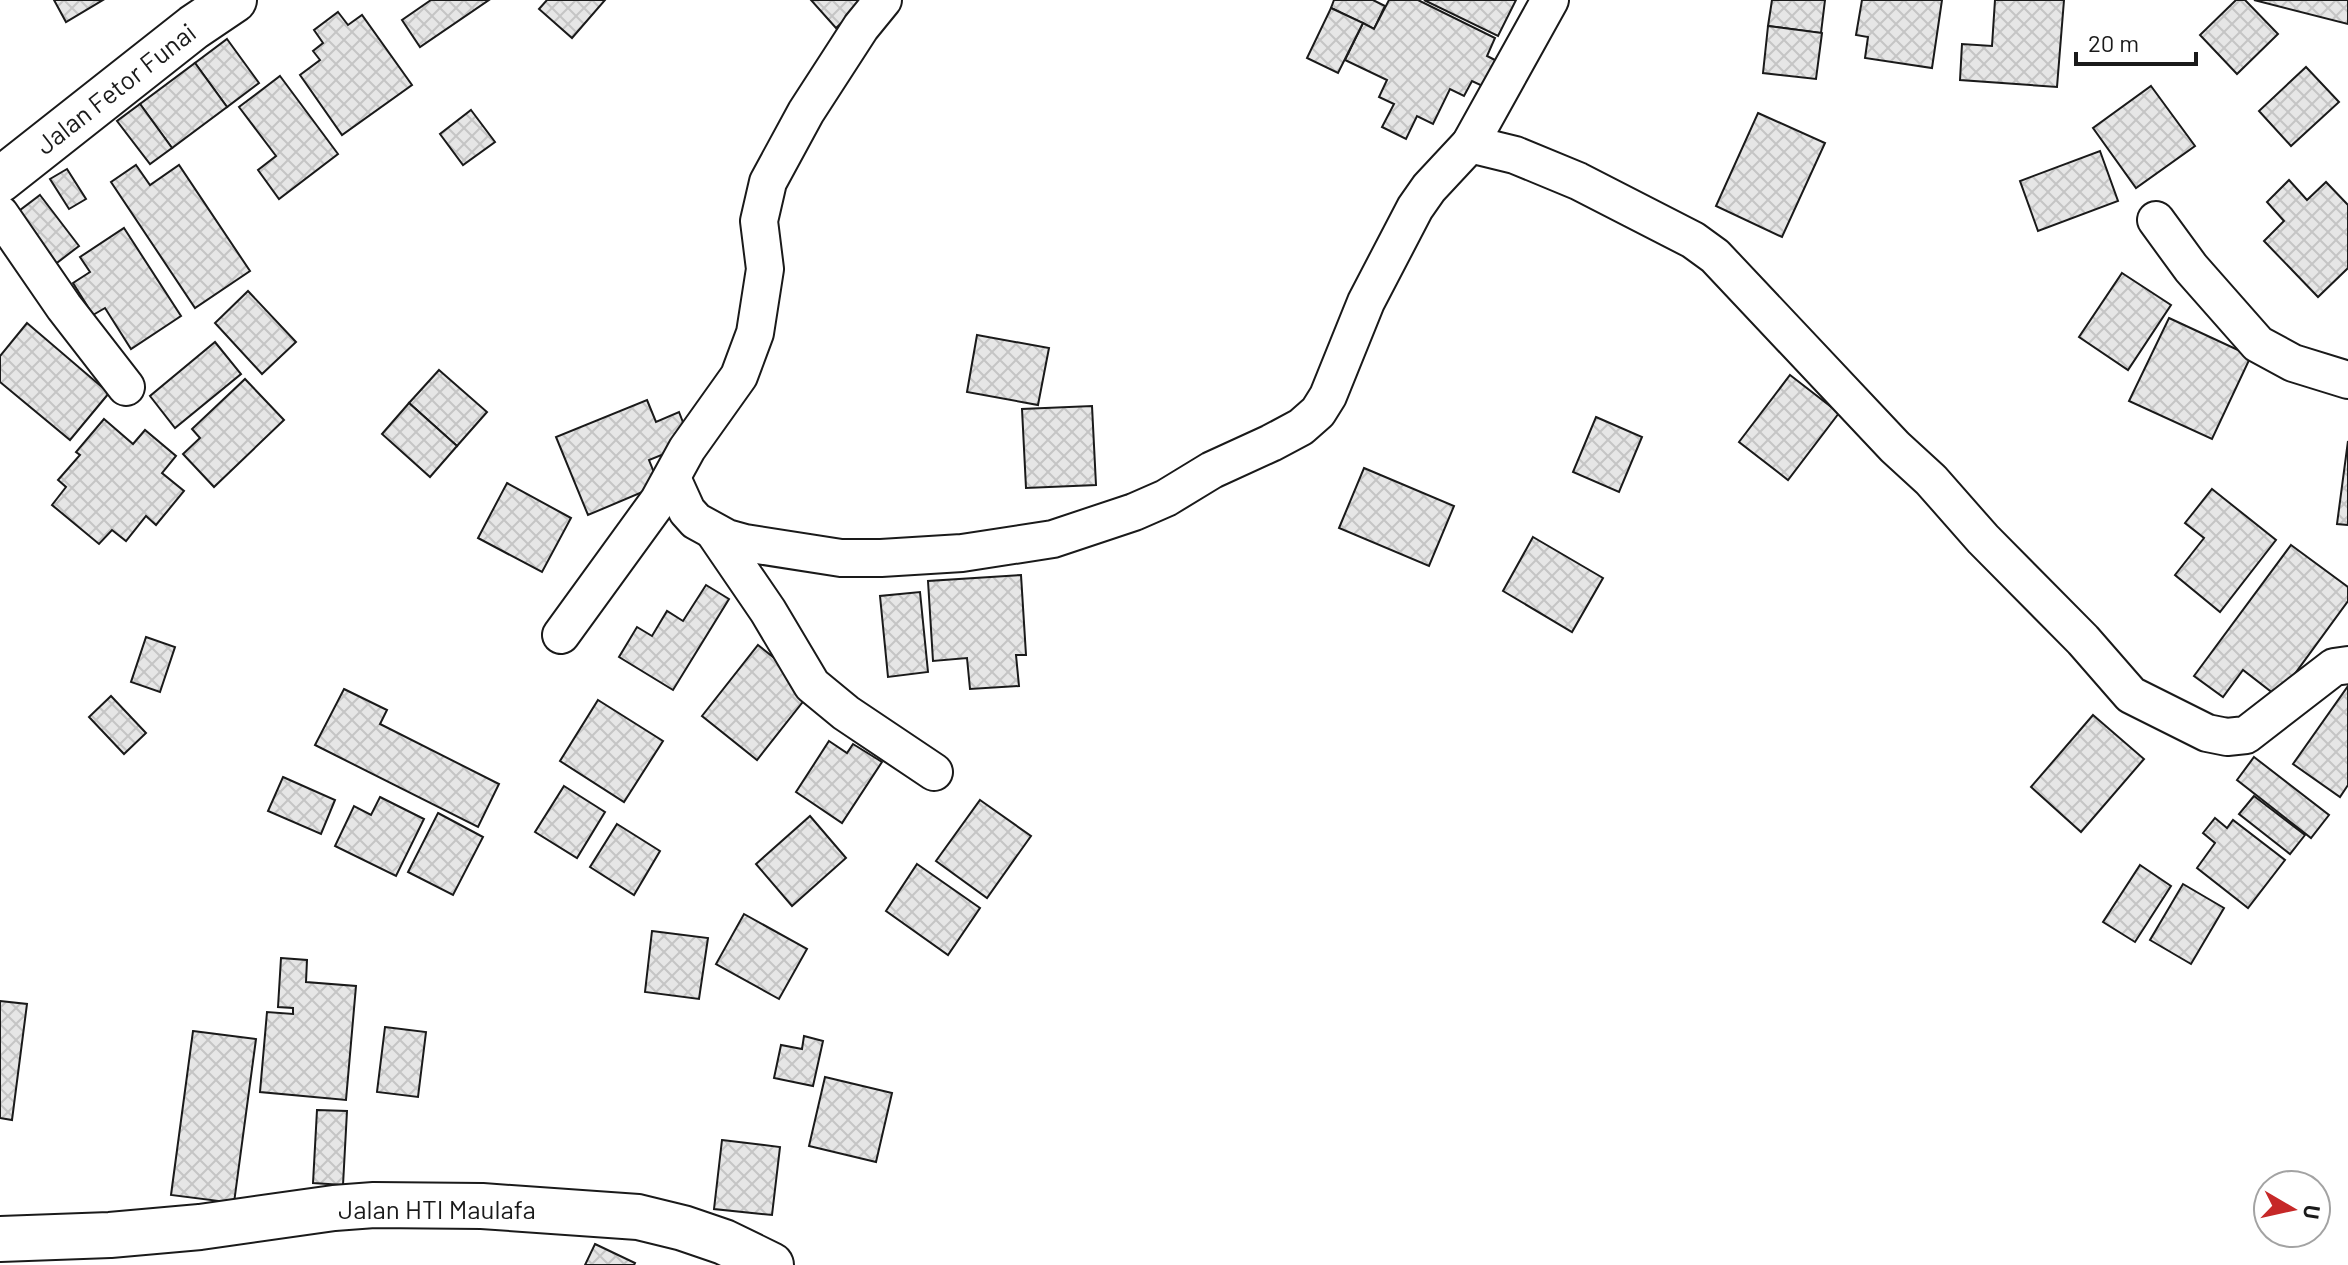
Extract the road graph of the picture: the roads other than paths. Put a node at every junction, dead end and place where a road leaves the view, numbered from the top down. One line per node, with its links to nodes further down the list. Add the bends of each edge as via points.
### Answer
1 (234, 0): 5 (street, Jalan Fetor Funai)
2 (883, 0): 10 (street, via 806,112 768,182 759,221 765,269 755,333 739,376)
3 (1550, 0): 4 (street)
4 (1470, 144): 11 (street, via 1415,208 1318,412 1301,427 1166,498 1053,539 962,553 841,558 745,543); 13 (street, via 1515,155 1578,181 1715,256 2131,695 2207,733 2246,735 2334,667)
5 (0, 180)
6 (0, 214): 9 (street)
7 (2156, 220): 8 (street, via 2258,344 2293,363)
8 (2348, 380)
9 (126, 387)
10 (672, 478): 11 (street, via 687,511); 12 (street)
11 (714, 532): 14 (street, via 812,685)
12 (561, 635)
13 (2348, 665)
14 (934, 772)
15 (0, 1239): 16 (street, Jalan HTI Maulafa, via 200,1227 374,1205 482,1206 638,1217 724,1242)
16 (771, 1265)

